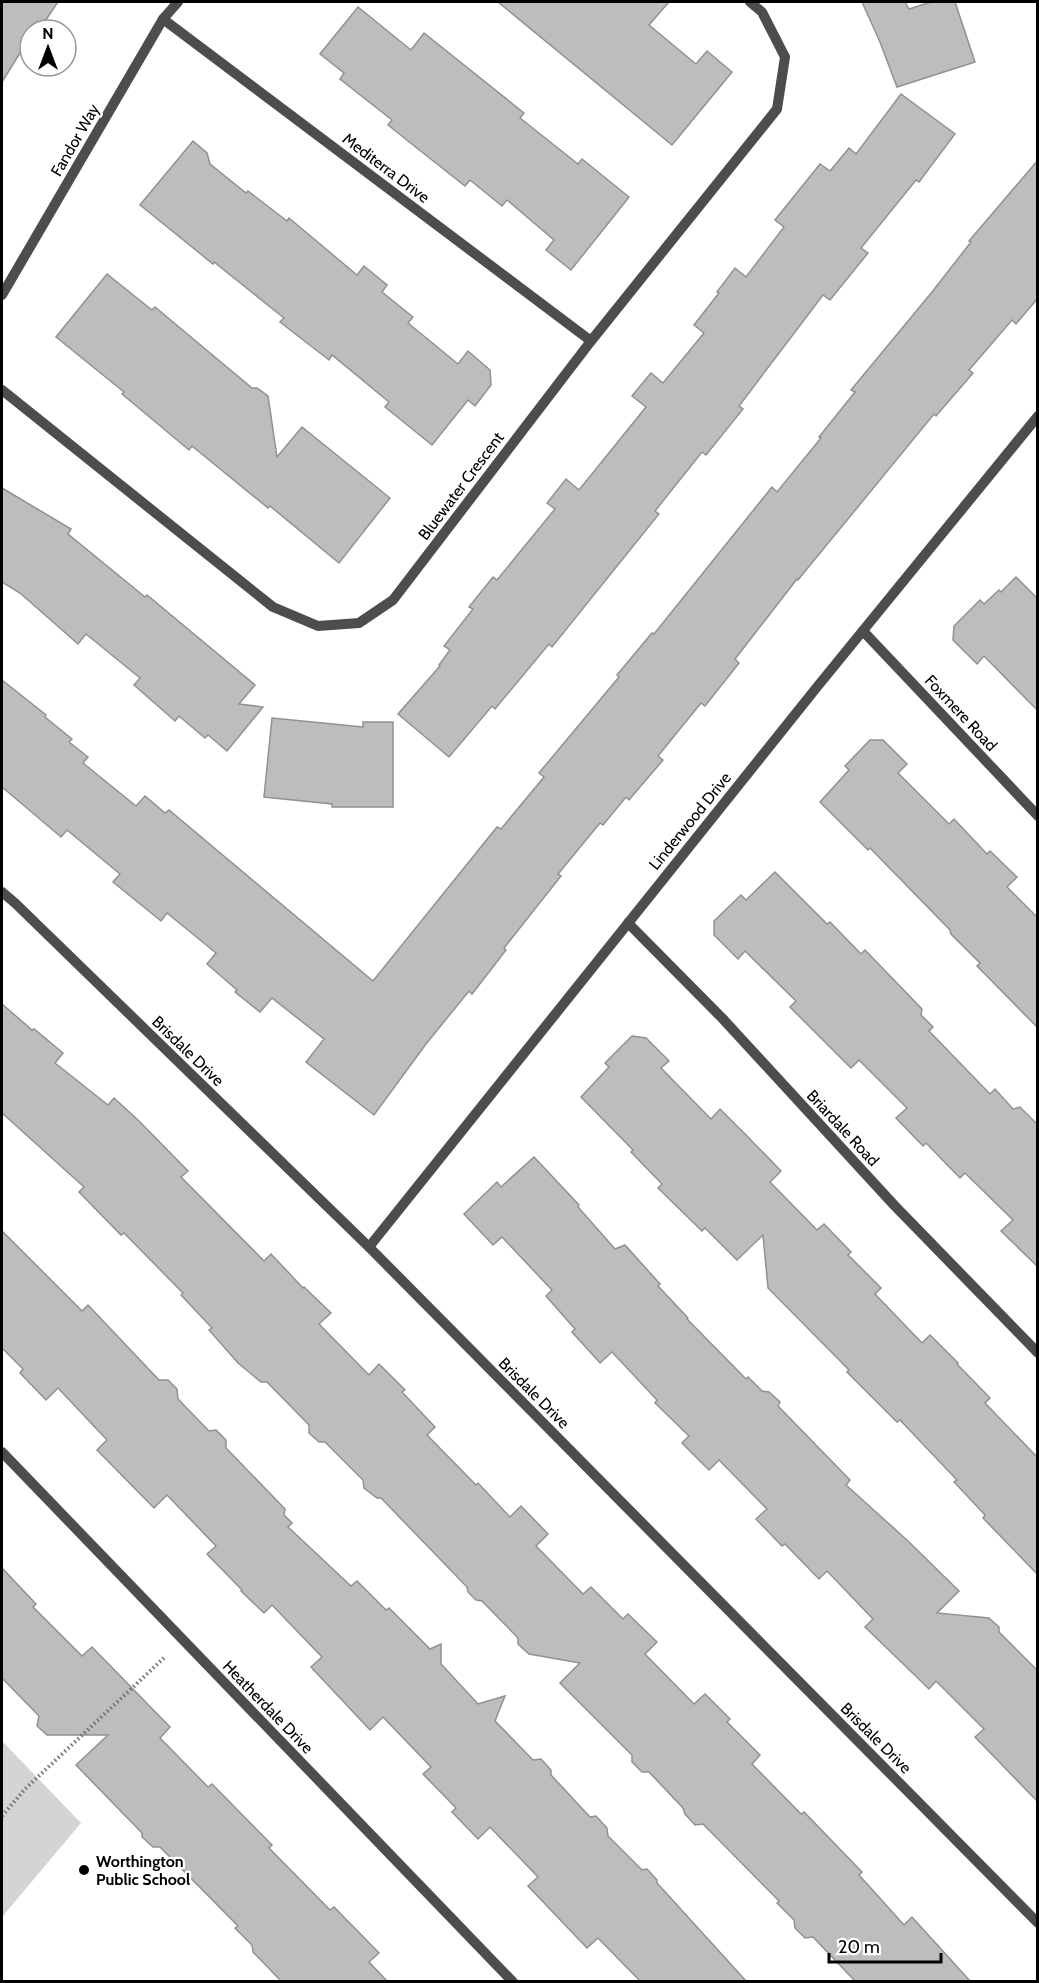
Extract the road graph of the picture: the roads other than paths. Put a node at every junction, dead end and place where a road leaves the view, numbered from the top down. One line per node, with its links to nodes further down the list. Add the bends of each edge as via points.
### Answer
1 (178, 2): 3 (street, Fandor Way)
2 (750, 2): 5 (street, Bluewater Crescent, via 762,12 785,57 777,109)
3 (163, 19): 4 (street, Fandor Way); 5 (street, Mediterra Drive)
4 (2, 295)
5 (591, 341): 6 (street, Bluewater Crescent, via 393,600 359,623 318,626 273,607)
6 (2, 390)
7 (1038, 416): 8 (street, Linderwood Drive)
8 (863, 631): 9 (street, Foxmere Road); 11 (street, Linderwood Drive)
9 (1038, 816)
10 (2, 892): 12 (street, Brisdale Drive)
11 (627, 923): 12 (street, Linderwood Drive); 13 (street, Briardale Road, via 723,1019 894,1205)
12 (369, 1247): 15 (street, Brisdale Drive)
13 (1038, 1353)
14 (2, 1452): 16 (street, Heatherdale Drive)
15 (1038, 1923)
16 (513, 1982)

